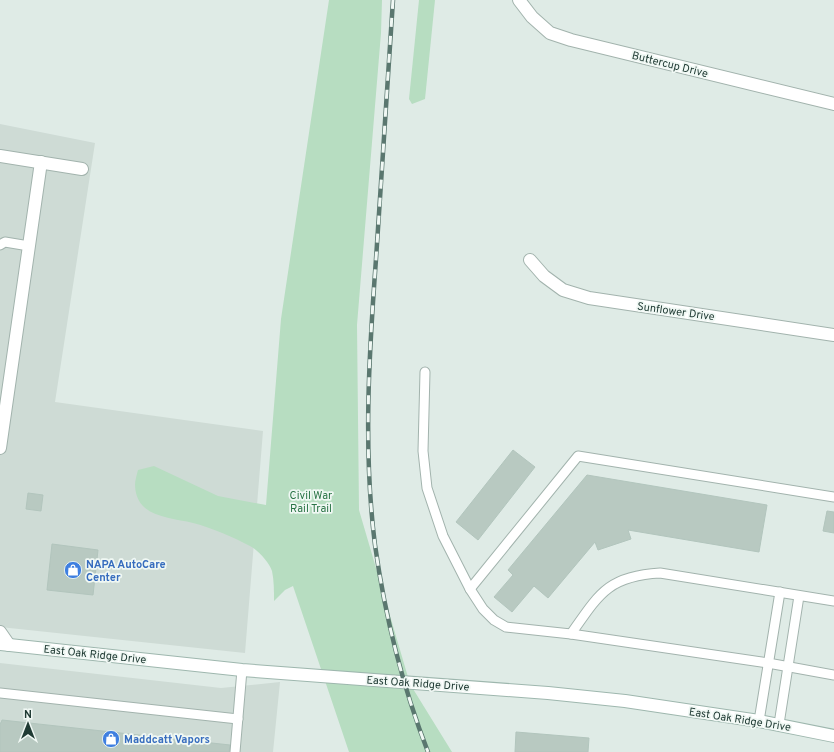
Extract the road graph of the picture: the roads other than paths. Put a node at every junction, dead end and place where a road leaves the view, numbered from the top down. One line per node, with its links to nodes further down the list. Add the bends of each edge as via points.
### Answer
1 (519, 0): 2 (street, Buttercup Drive, via 532,17 550,33 571,40)
2 (834, 104)
3 (0, 156): 4 (street)
4 (41, 162): 5 (street); 7 (street)
5 (82, 169)
6 (0, 245): 7 (lane, via 5,242)
7 (29, 246): 11 (street)
8 (530, 260): 9 (street, Sunflower Drive, via 544,276 563,290 589,298)
9 (834, 335)
10 (425, 372): 14 (lane, via 423,451 427,488 443,536)
11 (3, 409): 12 (street)
12 (0, 448)
13 (834, 497): 14 (lane, via 578,456)
14 (470, 589): 19 (lane, via 483,609 494,620 506,626)
15 (780, 592): 16 (lane); 19 (lane, via 660,573 642,574 609,587 595,600); 21 (lane)
16 (799, 596): 17 (lane); 22 (lane)
17 (834, 601)
18 (0, 632): 20 (street)
19 (571, 634): 21 (lane)
20 (4, 644): 23 (street, East Oak Ridge Drive)
21 (768, 663): 22 (lane); 27 (lane)
22 (788, 666): 24 (lane); 28 (lane)
23 (242, 670): 26 (lane); 27 (street, East Oak Ridge Drive, via 548,693)
24 (834, 675)
25 (0, 693): 26 (lane)
26 (238, 719): 30 (lane)
27 (759, 721): 28 (street, East Oak Ridge Drive)
28 (779, 724): 29 (street, East Oak Ridge Drive)
29 (834, 736)
30 (235, 752)

